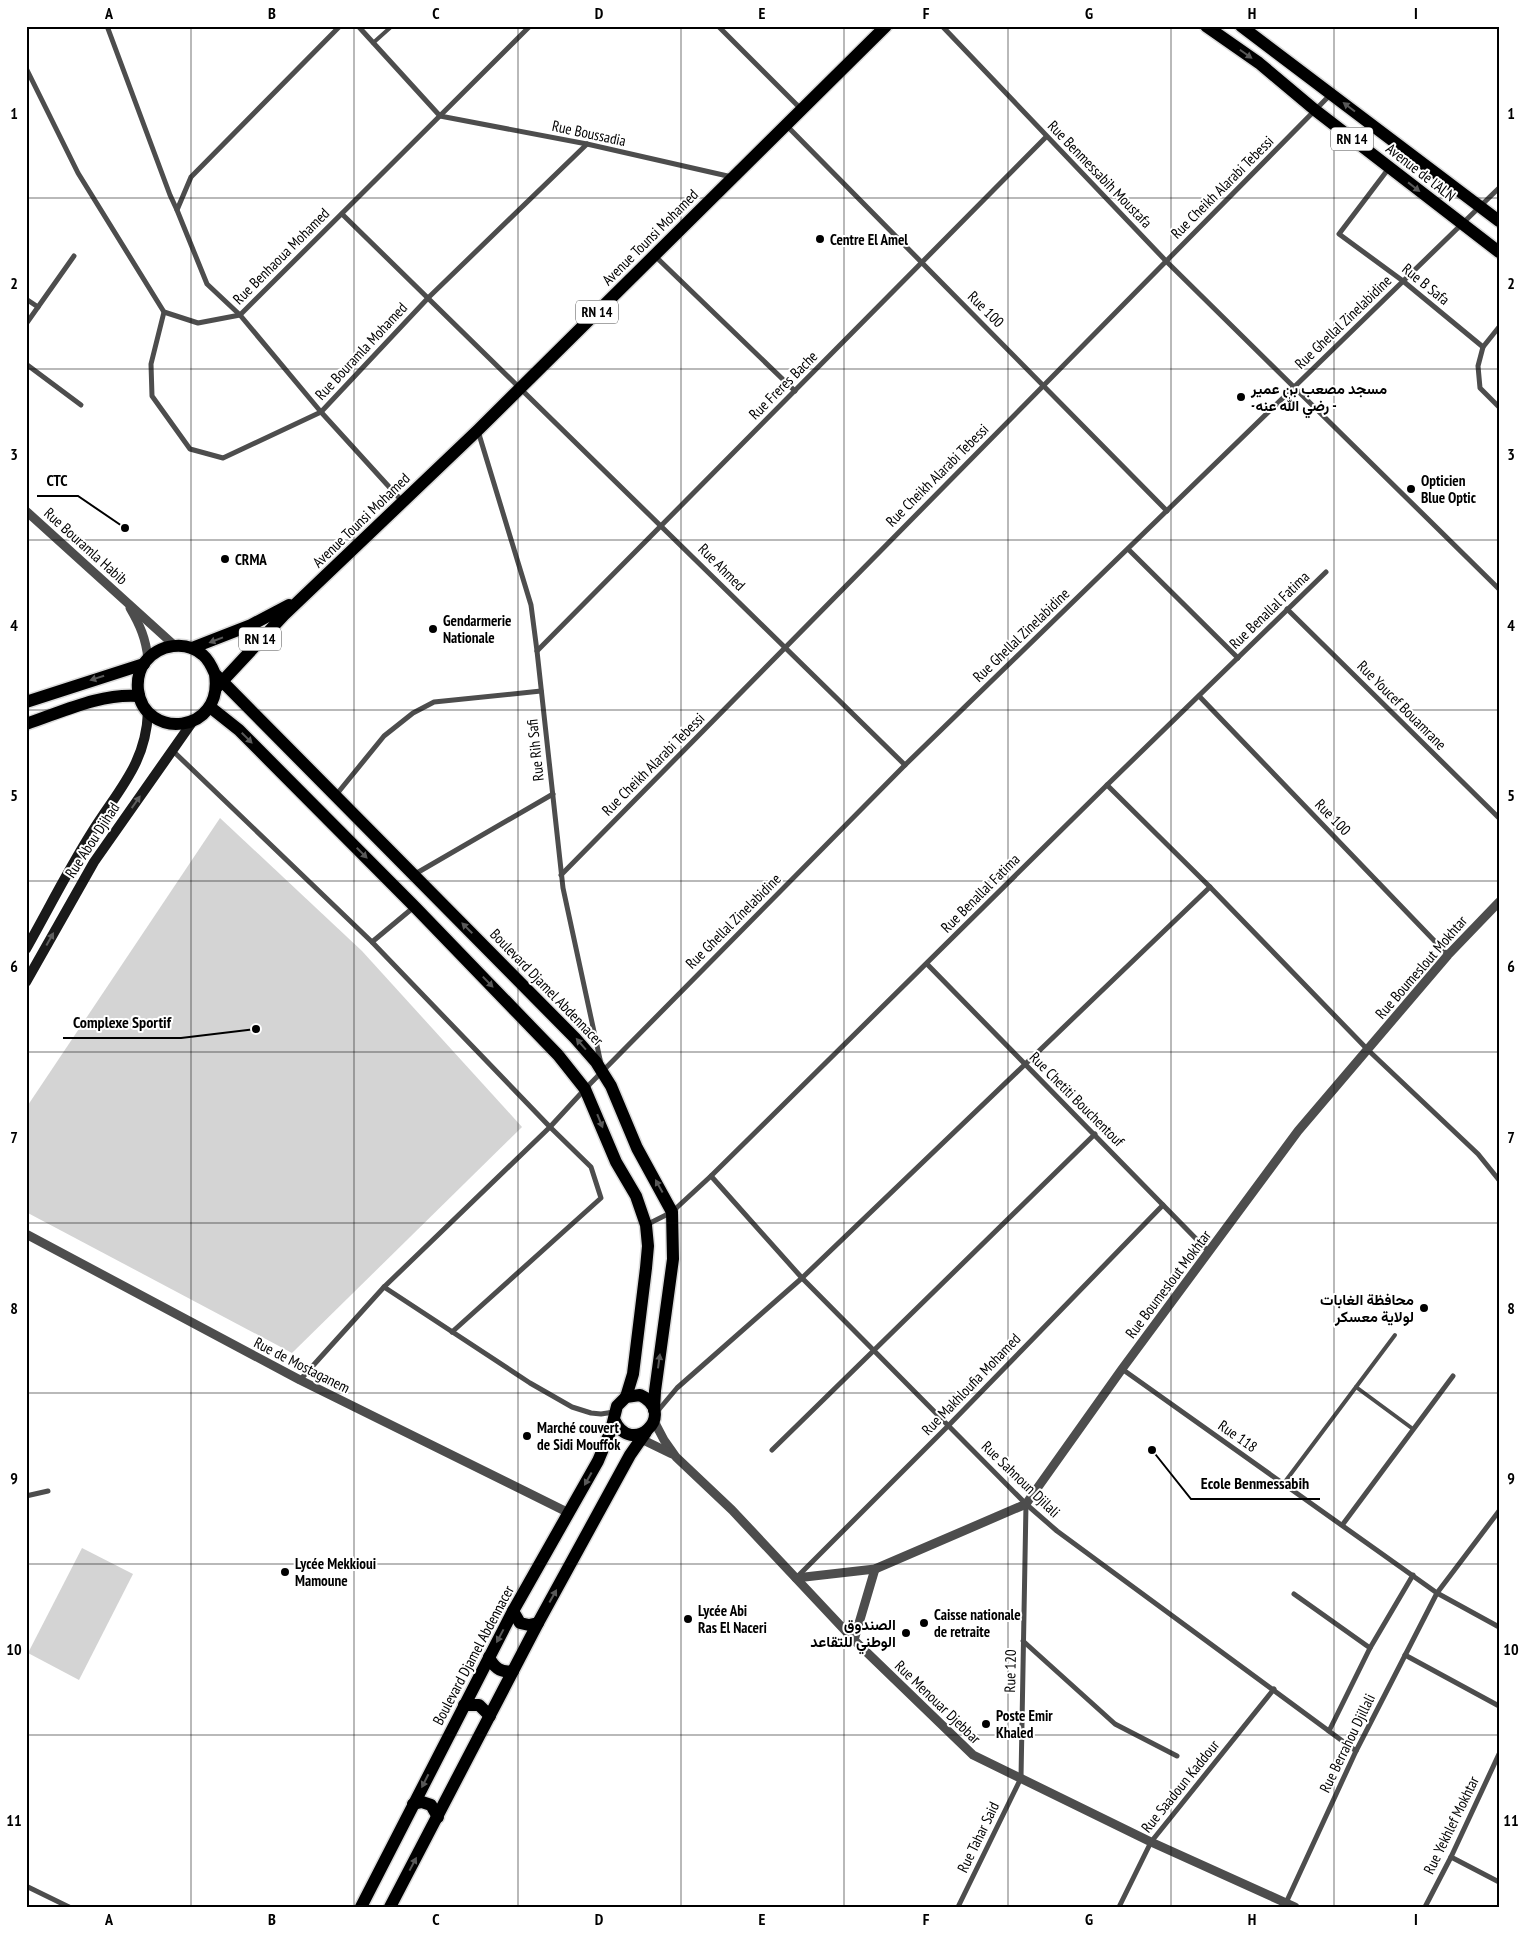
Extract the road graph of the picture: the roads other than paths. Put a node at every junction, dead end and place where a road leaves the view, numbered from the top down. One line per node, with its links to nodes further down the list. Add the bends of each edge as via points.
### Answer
1 (107, 26): 24 (street)
2 (340, 26): 24 (street, via 190,178)
3 (358, 26): 11 (street)
4 (392, 26): 11 (lane)
5 (530, 26): 16 (street, Rue Benhaoua Mohamed)
6 (718, 26): 14 (street)
7 (886, 26): 14 (main road, Avenue Tounsi Mohamed / RN 14)
8 (942, 26): 18 (street, Rue Benmessabih Moustafa)
9 (1206, 26): 15 (main road, Avenue de l'ALN / RN 14, one-way to 15, via 1259,63)
10 (1242, 26): 13 (main road, Avenue de l'ALN / RN 14)
11 (373, 43): 16 (street)
12 (26, 68): 37 (street, via 78,173)
13 (1331, 94): 15 (street, Rue Cheikh Alarabi Tebessi); 23 (main road, Avenue de l'ALN / RN 14, one-way to 13)
14 (802, 110): 17 (main road, Avenue Tounsi Mohamed / RN 14)
15 (1315, 110): 20 (main road, Avenue de l'ALN / RN 14); 31 (street, Rue Cheikh Alarabi Tebessi)
16 (440, 116): 19 (street, Rue Boussadia); 25 (street, Rue Benhaoua Mohamed)
17 (786, 125): 21 (main road, Avenue Tounsi Mohamed / RN 14); 32 (street, Rue 100)
18 (1046, 137): 31 (street, Rue Benmessabih Moustafa); 32 (street, Rue Freres Bache)
19 (587, 144): 21 (street, Rue Boussadia); 34 (street, Rue Bouramla Mohamed)
20 (1389, 168): 27 (main road, Avenue de l'ALN / RN 14, one-way to 27); 33 (street, Rue B Safa, via 1339,234)
21 (733, 177): 30 (main road, Avenue Tounsi Mohamed / RN 14)
22 (1499, 188): 23 (street, Rue Ghellal Zinelabidine)
23 (1479, 207): 26 (main road, Avenue de l'ALN / RN 14); 27 (street, Rue Ghellal Zinelabidine)
24 (177, 210): 38 (street, via 208,284)
25 (342, 214): 34 (street, Rue Ahmed); 38 (street, Rue Benhaoua Mohamed)
26 (1499, 221)
27 (1462, 224): 28 (main road, Avenue de l'ALN / RN 14); 33 (street, Rue Ghellal Zinelabidine)
28 (1499, 252)
29 (74, 256): 36 (street)
30 (654, 256): 44 (main road, Avenue Tounsi Mohamed / RN 14); 46 (street)
31 (1166, 261): 43 (street, Rue Cheikh Alarabi Tebessi); 45 (street, Rue Benmessabih Moustafa)
32 (922, 262): 43 (street, Rue 100); 46 (street, Rue Freres Bache)
33 (1403, 281): 41 (street, Rue B Safa); 45 (street, Rue Ghellal Zinelabidine)
34 (429, 297): 44 (street, Rue Ahmed); 49 (street, Rue Bouramla Mohamed)
35 (26, 299): 36 (street)
36 (38, 307): 39 (street)
37 (164, 312): 38 (street, Rue Benhaoua Mohamed, via 198,323); 49 (street, Rue Bouramla Mohamed, via 151,364 152,396 190,449 223,458)
38 (240, 315): 49 (street)
39 (26, 324)
40 (1499, 327): 41 (street)
41 (1483, 347): 48 (street, via 1478,366 1480,388)
42 (26, 364): 47 (street)
43 (1044, 385): 52 (street, Rue 100); 62 (street, Rue Cheikh Alarabi Tebessi)
44 (521, 387): 50 (main road, Avenue Tounsi Mohamed / RN 14); 54 (street, Rue Ahmed)
45 (1294, 388): 52 (street, Rue Ghellal Zinelabidine); 57 (street, Rue Benmessabih Moustafa)
46 (795, 390): 54 (street, Rue Freres Bache)
47 (81, 405)
48 (1499, 407)
49 (321, 412): 51 (street)
50 (478, 430): 51 (main road, Avenue Tounsi Mohamed / RN 14); 64 (street, Rue Rih Safi, via 531,605)
51 (403, 503): 58 (main road, Avenue Tounsi Mohamed / RN 14)
52 (1167, 510): 55 (street, Rue Ghellal Zinelabidine)
53 (26, 511): 59 (street, Rue Bouramla Habib)
54 (662, 526): 62 (street, Rue Ahmed); 64 (street, Rue Freres Bache)
55 (1128, 549): 65 (street); 77 (street, Rue Ghellal Zinelabidine)
56 (1326, 572): 60 (street, Rue Benallal Fatima)
57 (1499, 589)
58 (306, 594): 63 (main road, Avenue Tounsi Mohamed / RN 14, one-way to 63, via 251,625); 67 (main road, Avenue Tounsi Mohamed / RN 14)
59 (126, 602): 61 (street, Rue Bouramla Habib); 66 (street, via 143,633)
60 (1287, 609): 65 (street, Rue Benallal Fatima); 81 (street, Rue Youcef Bouamrane)
61 (174, 646): 63 (main road); 66 (main road, via 163,648)
62 (785, 647): 77 (street, Rue Ahmed); 83 (street, Rue Cheikh Alarabi Tebessi)
63 (192, 648): 67 (main road, via 210,663)
64 (538, 651): 68 (street, Rue Rih Safi)
65 (1238, 658): 70 (street, Rue Benallal Fatima)
66 (146, 661): 69 (main road, via 139,674); 71 (main road, one-way to 71)
67 (218, 681): 72 (main road); 80 (main road, Boulevard Djamel Abdennacer)
68 (541, 692): 79 (street, Rue Rih Safi); 80 (street, via 434,702 413,713 384,736)
69 (139, 696): 73 (main road); 75 (main road, via 105,698)
70 (1199, 696): 78 (street, Rue Benallal Fatima); 89 (street, Rue 100)
71 (26, 702)
72 (210, 707): 74 (main road); 86 (main road, one-way to 86, via 232,723)
73 (148, 712): 74 (main road, via 169,724); 88 (main road, Rue Abou Djihad, via 146,740 135,766 92,832)
74 (193, 721): 76 (main road, Rue Abou Djihad)
75 (26, 724)
76 (172, 750): 87 (street); 91 (main road, Rue Abou Djihad, one-way to 76, via 94,862)
77 (905, 765): 94 (street, Rue Ghellal Zinelabidine)
78 (1107, 785): 84 (street); 90 (street, Rue Benallal Fatima)
79 (553, 794): 82 (street); 83 (street, Rue Rih Safi)
80 (336, 795): 82 (main road, Boulevard Djamel Abdennacer)
81 (1499, 818)
82 (414, 874): 94 (main road, Boulevard Djamel Abdennacer, one-way to 82, via 575,1038)
83 (561, 874): 94 (street, Rue Rih Safi)
84 (1210, 887): 92 (street); 93 (street)
85 (1499, 902): 89 (street, Rue Boumeslout Mokhtar)
86 (414, 906): 87 (street); 95 (main road, one-way to 95, via 558,1055)
87 (372, 942): 96 (street)
88 (26, 949)
89 (1448, 955): 92 (street, Rue Boumeslout Mokhtar)
90 (927, 964): 93 (street, Rue Chetiti Bouchentouf); 98 (street, Rue Benallal Fatima)
91 (26, 982)
92 (1368, 1050): 99 (street, via 1478,1154); 104 (street, Rue Boumeslout Mokhtar, via 1298,1131)
93 (1025, 1064): 97 (street, Rue Chetiti Bouchentouf); 105 (street)
94 (603, 1072): 95 (street, Rue Ghellal Zinelabidine); 101 (main road, Boulevard Djamel Abdennacer, one-way to 94, via 637,1148)
95 (586, 1089): 96 (street, Rue Ghellal Zinelabidine); 102 (main road, one-way to 102, via 616,1162 636,1196)
96 (550, 1127): 106 (street, Rue Ghellal Zinelabidine); 107 (street, via 591,1167 601,1198)
97 (1095, 1134): 100 (street, Rue Chetiti Bouchentouf); 109 (street)
98 (711, 1176): 101 (street, Rue Benallal Fatima); 105 (street, Rue Sahnoun Djilali)
99 (1499, 1180)
100 (1163, 1205): 104 (street, Rue Chetiti Bouchentouf); 117 (street, Rue Makhloufia Mohamed)
101 (672, 1212): 102 (street, Rue Benallal Fatima); 115 (main road, Boulevard Djamel Abdennacer, one-way to 101, via 673,1259)
102 (646, 1225): 114 (main road, via 646,1268 633,1374)
103 (26, 1234): 112 (street, Rue de Mostaganem)
104 (1209, 1252): 110 (street, Rue Boumeslout Mokhtar)
105 (802, 1278): 109 (street, Rue Sahnoun Djilali); 115 (street, via 678,1388)
106 (384, 1287): 107 (street); 112 (street, Rue Ghellal Zinelabidine)
107 (452, 1332): 116 (street, via 572,1407)
108 (1395, 1335): 113 (lane)
109 (874, 1350): 117 (street, Rue Sahnoun Djilali); 120 (street)
110 (1122, 1369): 122 (street, Rue 118); 125 (street, Rue Boumeslout Mokhtar)
111 (1453, 1376): 118 (street)
112 (300, 1380): 127 (street, Rue de Mostaganem)
113 (1356, 1387): 118 (lane); 122 (lane)
114 (626, 1397): 115 (main road, via 640,1395 651,1404); 116 (main road, via 620,1400)
115 (654, 1415): 119 (main road); 121 (street, Rue Menouar Djebbar, via 664,1440)
116 (614, 1416): 119 (main road, via 621,1430); 127 (main road, Boulevard Djamel Abdennacer, one-way to 127, via 603,1451)
117 (948, 1426): 125 (street, Rue Sahnoun Djilali); 131 (street, Rue Makhloufia Mohamed)
118 (1413, 1429): 128 (street)
119 (640, 1435): 121 (street, Rue Menouar Djebbar); 135 (main road, one-way to 119)
120 (772, 1450)
121 (676, 1457): 131 (street, Rue Menouar Djebbar)
122 (1284, 1483): 128 (street, Rue 118)
123 (48, 1491): 124 (street)
124 (26, 1496)
125 (1026, 1504): 129 (street); 138 (street, Rue 120); 143 (street, Rue Sahnoun Djilali, via 1056,1531)
126 (1499, 1511): 132 (street, Rue Berrahou Djillali)
127 (569, 1513): 134 (main road, Boulevard Djamel Abdennacer)
128 (1342, 1524): 130 (street, Rue 118)
129 (875, 1569): 131 (street); 137 (street)
130 (1413, 1575): 132 (street, Rue 118); 139 (street)
131 (796, 1578): 137 (street, Rue Menouar Djebbar)
132 (1437, 1593): 136 (street, Rue 118); 140 (street, Rue Berrahou Djillali)
133 (1294, 1594): 139 (street)
134 (513, 1611): 135 (main road, via 520,1623); 141 (main road, Boulevard Djamel Abdennacer, one-way to 141)
135 (538, 1623): 142 (main road)
136 (1499, 1627)
137 (854, 1640): 151 (street, Rue Menouar Djebbar, via 973,1755)
138 (1023, 1641): 150 (street, via 1115,1724); 151 (street, Rue 120)
139 (1370, 1648): 147 (street)
140 (1405, 1655): 145 (street); 148 (street, Rue Berrahou Djillali)
141 (489, 1658): 142 (main road, via 496,1668); 144 (main road, Boulevard Djamel Abdennacer)
142 (513, 1671): 146 (main road)
143 (1274, 1689): 147 (street, Rue Sahnoun Djilali); 154 (street, Rue Saadoun Kaddour)
144 (464, 1705): 146 (main road, via 479,1705); 152 (main road, Boulevard Djamel Abdennacer, one-way to 152)
145 (1499, 1706)
146 (490, 1716): 153 (main road)
147 (1330, 1731): 148 (street, Rue Sahnoun Djilali)
148 (1356, 1751): 158 (street, Rue Berrahou Djillali)
149 (1499, 1754): 155 (street, Rue Yekhlef Mokhtar)
150 (1177, 1756)
151 (1021, 1778): 154 (street, Rue Menouar Djebbar); 162 (street, Rue Tahar Said)
152 (413, 1804): 153 (main road, via 431,1805); 159 (main road, Boulevard Djamel Abdennacer)
153 (438, 1817): 161 (main road, one-way to 153)
154 (1151, 1842): 158 (street, Rue Menouar Djebbar); 163 (street, Rue Saadoun Kaddour)
155 (1451, 1858): 156 (street); 165 (street, Rue Yekhlef Mokhtar)
156 (1499, 1882)
157 (26, 1886): 160 (street)
158 (1285, 1904): 164 (street, Rue Menouar Djebbar)
159 (364, 1906)
160 (69, 1907)
161 (390, 1907)
162 (958, 1907)
163 (1119, 1907)
164 (1296, 1907)
165 (1425, 1907)

